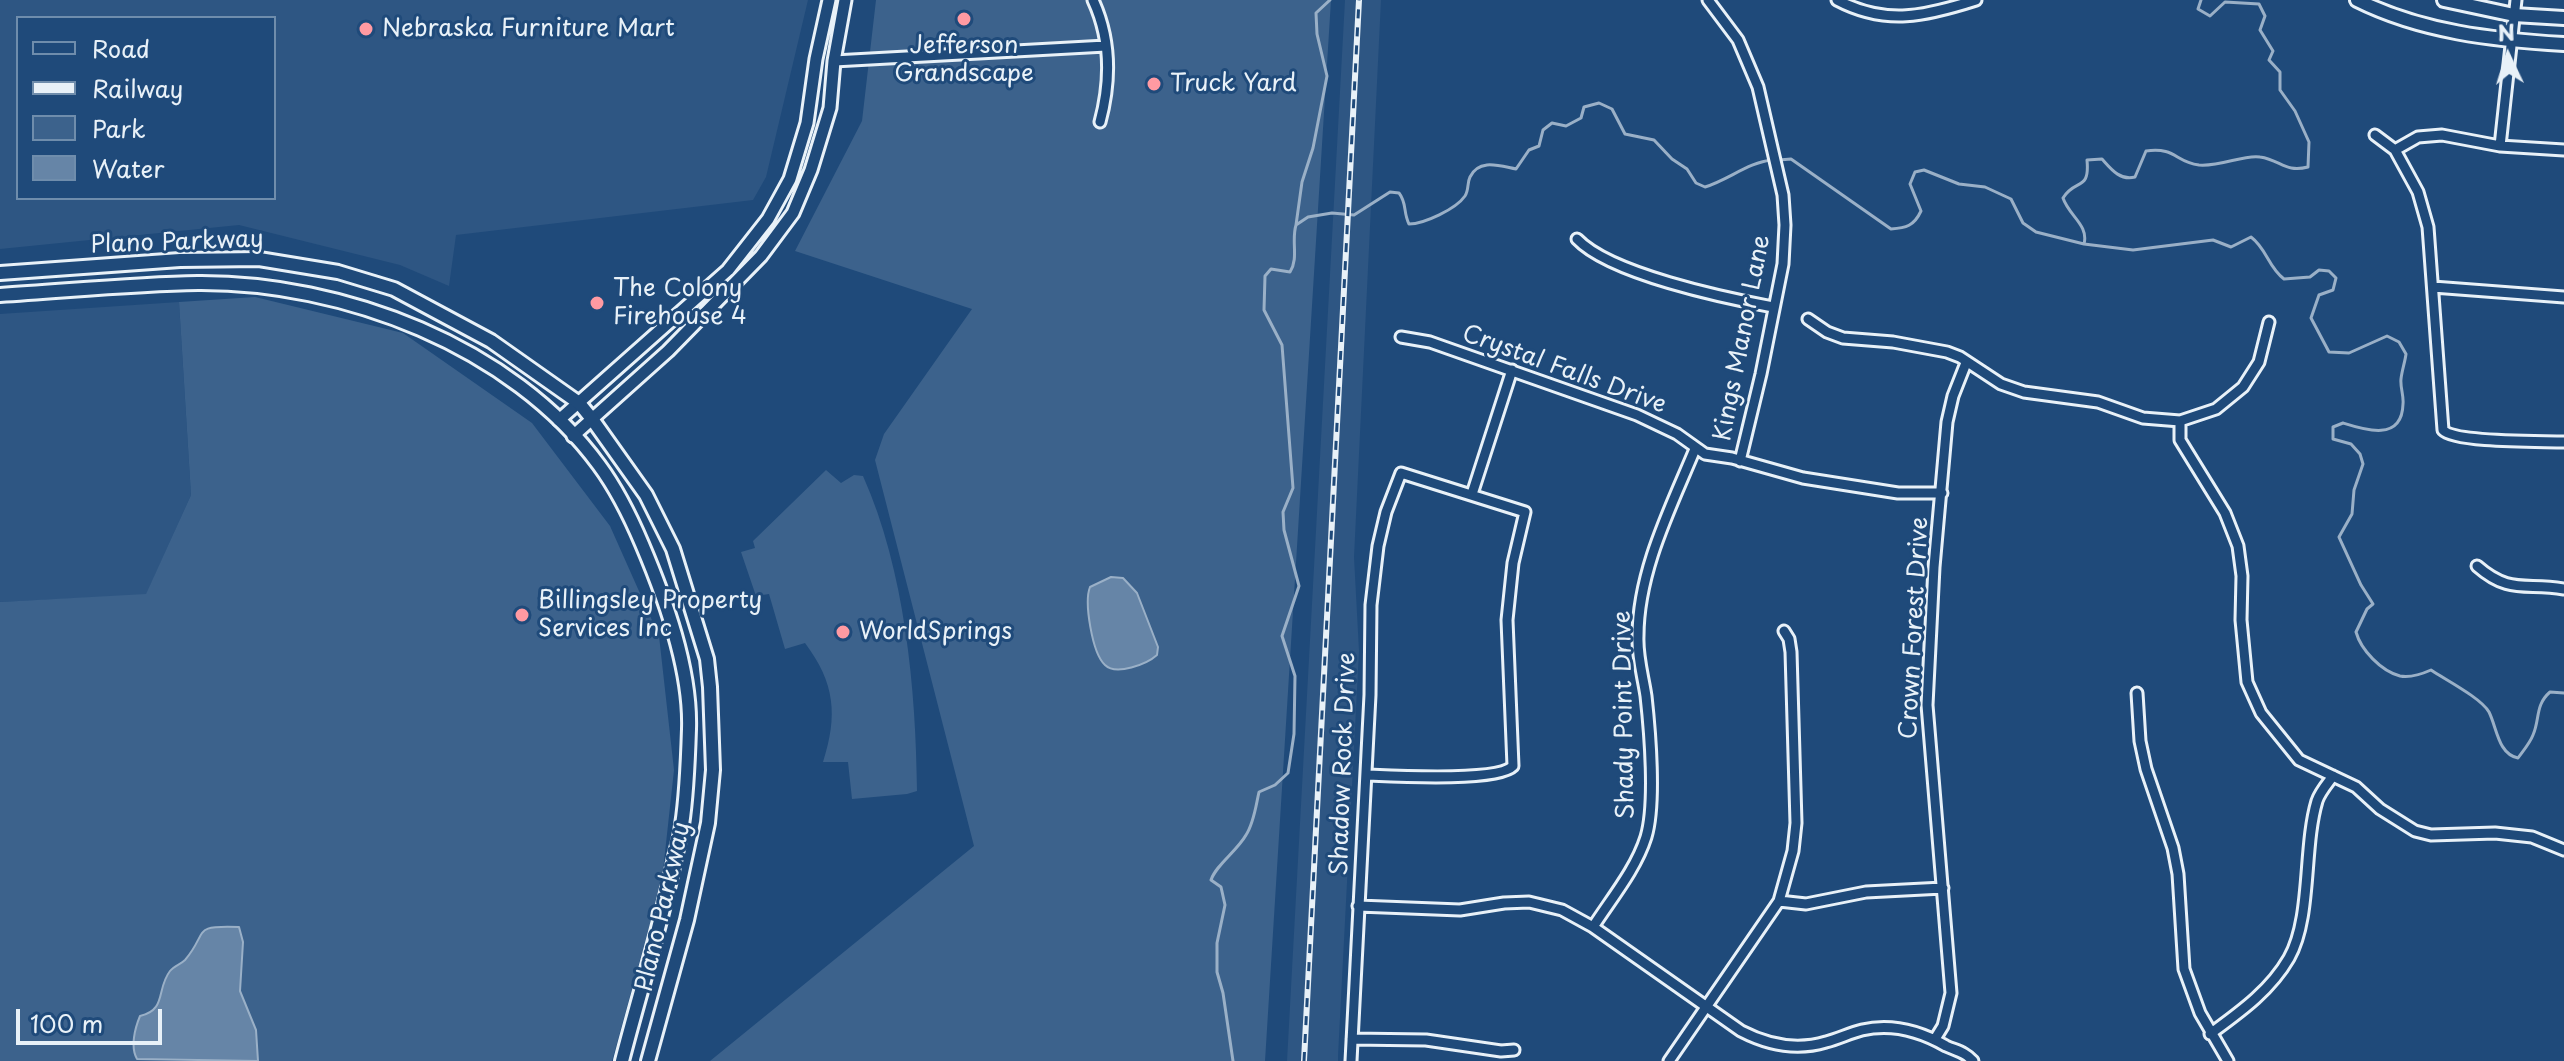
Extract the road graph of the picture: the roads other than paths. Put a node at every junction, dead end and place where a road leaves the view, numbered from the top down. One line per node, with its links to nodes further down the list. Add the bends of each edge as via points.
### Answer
1 (829, 0): 32 (street, via 807,123 790,179 768,219 728,270)
2 (845, 0): 15 (street)
3 (1093, 0): 14 (street)
4 (1708, 0): 26 (street, Kings Manor Lane, via 1738,40 1764,106 1783,195 1783,264)
5 (1837, 0): 9 (street, via 1862,11 1903,17)
6 (2357, 0): 12 (main road, via 2435,28)
7 (2444, 0): 10 (main road)
8 (2516, 0): 10 (street)
9 (1969, 1)
10 (2514, 15): 11 (main road); 12 (street)
11 (2564, 18)
12 (2513, 41): 13 (main road); 18 (street)
13 (2564, 44)
14 (1106, 46): 15 (street); 16 (street, via 1107,96)
15 (834, 61): 33 (street, via 830,108 793,213 761,256)
16 (1100, 122)
17 (2375, 135): 19 (street)
18 (2500, 146): 19 (street, via 2425,135); 20 (street)
19 (2395, 150): 23 (street, via 2418,192 2428,227)
20 (2564, 150)
21 (1577, 239): 26 (street, via 1588,250 1705,294)
22 (0, 273): 32 (main road, Plano Parkway, via 259,259 338,272 394,289 491,341)
23 (2433, 287): 25 (street); 37 (street, via 2443,430 2469,438)
24 (0, 295): 34 (main road, Plano Parkway, via 200,283 325,298 382,313 440,337 528,393)
25 (2564, 297)
26 (1773, 307): 39 (street, Kings Manor Lane)
27 (1808, 319): 30 (street, via 1843,338 1947,352)
28 (2269, 322): 35 (street, via 2259,362 2243,387 2216,409)
29 (1401, 337): 31 (street, Crystal Falls Drive, via 1426,340)
30 (1966, 363): 35 (street, via 2024,392); 40 (street, Crown Forest Drive, via 1947,422)
31 (1512, 370): 38 (street, Crystal Falls Drive, via 1663,426); 41 (street)
32 (579, 403): 33 (main road, Plano Parkway); 34 (street)
33 (592, 419): 36 (street); 59 (main road, Plano Parkway, via 646,495 673,549 707,659 710,687 713,770 708,823)
34 (559, 420): 36 (main road, Plano Parkway)
35 (2180, 421): 47 (street, via 2180,440 2225,513 2238,546 2247,682 2261,713 2299,760)
36 (573, 436): 58 (main road, Plano Parkway, via 600,466 658,577 681,662 690,726 682,826)
37 (2564, 442)
38 (1695, 449): 39 (street, Crystal Falls Drive); 52 (street, Shady Point Drive, via 1643,589 1639,618 1649,823 1638,855)
39 (1740, 461): 40 (street, Crystal Falls Drive, via 1803,478 1898,493)
40 (1942, 493): 49 (street, Crown Forest Drive, via 1927,705)
41 (1472, 494): 46 (street, Shadow Rock Drive, via 1401,473 1386,512 1374,571); 46 (street, via 1525,512 1508,601 1513,766 1510,771 1440,777)
42 (2477, 566): 43 (street, via 2505,585)
43 (2564, 589)
44 (1784, 631): 50 (street, via 1791,652 1796,823)
45 (2137, 693): 54 (street, via 2146,769 2178,874 2184,969)
46 (1366, 775): 51 (street, Shadow Rock Drive)
47 (2333, 776): 48 (street, via 2415,831 2532,837); 54 (street, via 2318,799 2303,911 2290,957 2258,999)
48 (2564, 850)
49 (1943, 888): 50 (street, via 1866,892 1806,904); 56 (street, Crown Forest Drive, via 1951,993)
50 (1779, 901): 53 (street)
51 (1358, 906): 52 (street, via 1460,910 1529,902 1562,910); 55 (street, Shadow Rock Drive)
52 (1593, 927): 53 (street)
53 (1707, 1007): 56 (street, via 1741,1031 1782,1046 1813,1045 1887,1028); 61 (street)
54 (2210, 1034): 63 (street)
55 (1352, 1039): 57 (street, via 1426,1040); 60 (street, Shadow Rock Drive)
56 (1935, 1039): 62 (street)
57 (1514, 1050)
58 (622, 1061)
59 (648, 1061)
60 (1351, 1061)
61 (1669, 1061)
62 (1973, 1061)
63 (2228, 1061)

